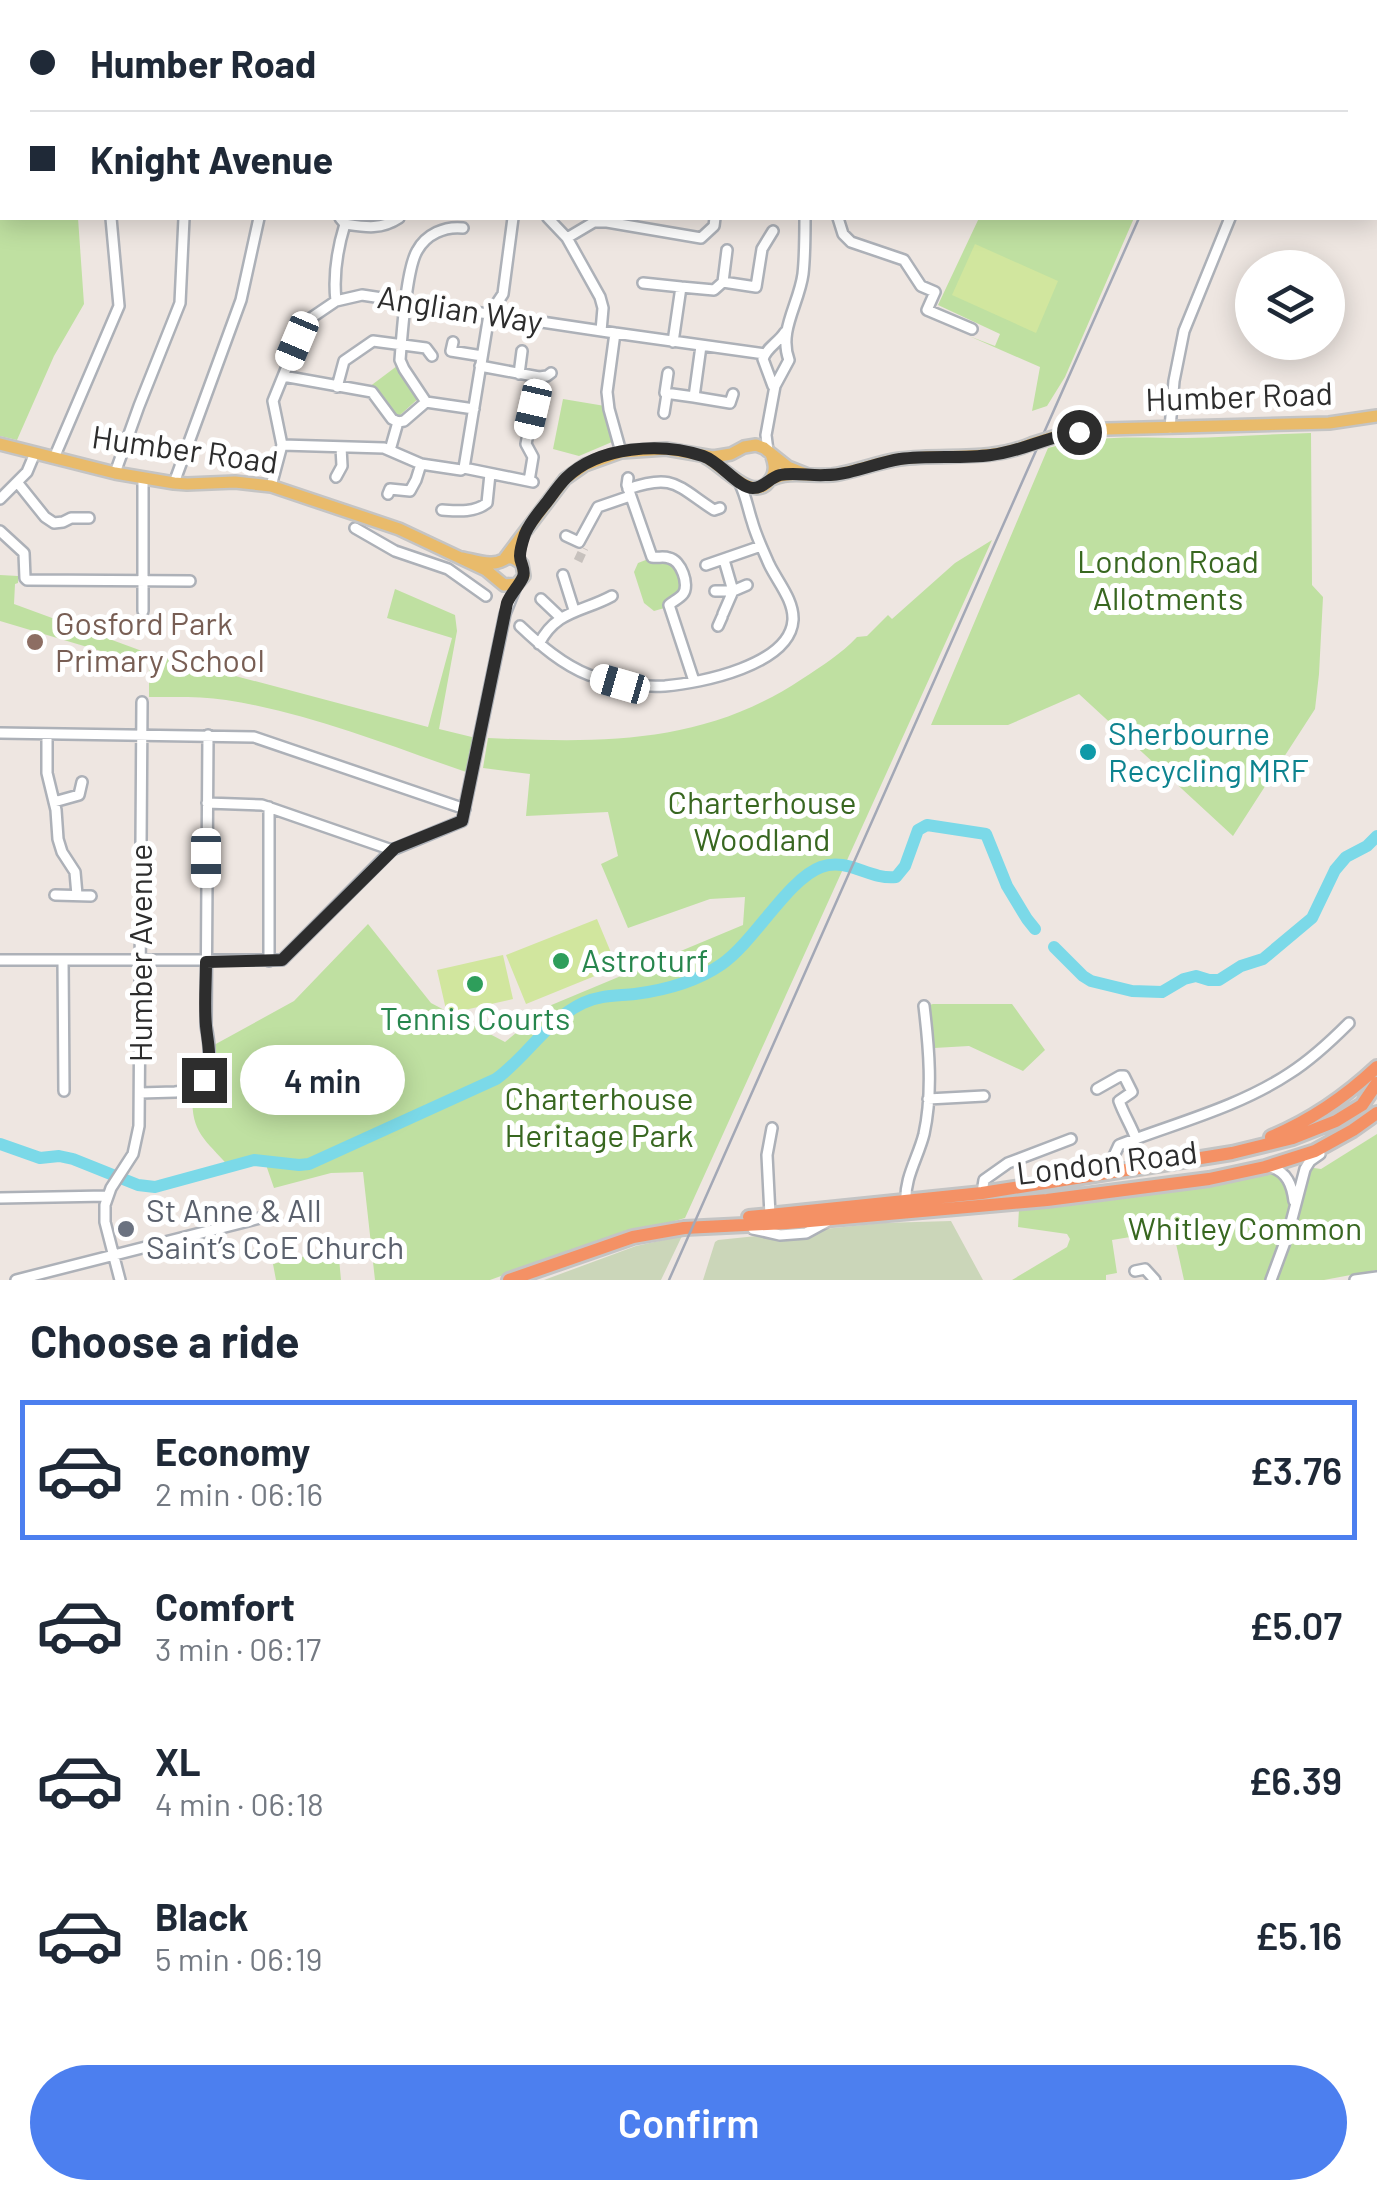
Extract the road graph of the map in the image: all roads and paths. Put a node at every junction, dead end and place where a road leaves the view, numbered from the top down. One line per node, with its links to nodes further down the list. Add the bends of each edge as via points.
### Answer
1 (111, 220): 68 (street, via 119,306)
2 (184, 220): 71 (street, via 180,303)
3 (259, 220): 79 (street, via 241,300)
4 (396, 220): 12 (street, via 380,227)
5 (514, 220): 26 (street, via 503,294)
6 (550, 220): 17 (street)
7 (656, 220): 15 (street)
8 (715, 220): 15 (street, via 702,238)
9 (805, 220): 28 (street, via 801,284)
10 (839, 220): 27 (street, via 850,242 904,260 921,286 935,292 927,310)
11 (1229, 220): 58 (street, via 1184,330)
12 (342, 221): 24 (street)
13 (447, 222): 14 (street); 25 (street, via 419,246)
14 (464, 228)
15 (653, 230): 17 (street, via 594,222)
16 (773, 231): 21 (street, via 762,249)
17 (568, 238): 29 (street, via 600,298)
18 (727, 250): 20 (street)
19 (650, 280): 22 (street)
20 (722, 282): 21 (street); 22 (street, via 714,290)
21 (756, 286): 23 (street)
22 (680, 288): 32 (street)
23 (755, 298)
24 (336, 301): 25 (street, Anglian Way, via 362,295); 45 (street, Anglian Way, via 305,322)
25 (407, 301): 26 (street, Anglian Way); 33 (street)
26 (488, 316): 29 (street, Anglian Way); 39 (street)
27 (972, 329)
28 (786, 330): 35 (street); 37 (street)
29 (602, 331): 30 (street, Anglian Way)
30 (620, 334): 32 (street, Anglian Way); 64 (street, via 607,392)
31 (453, 342): 39 (street, via 451,351)
32 (673, 342): 34 (street, Anglian Way)
33 (401, 344): 38 (street, via 426,348); 46 (street, via 370,342 344,361); 50 (street, via 401,365)
34 (701, 346): 37 (street, Anglian Way); 49 (street)
35 (784, 350): 37 (street); 41 (street)
36 (522, 351): 44 (street)
37 (768, 351): 40 (street)
38 (432, 356)
39 (481, 362): 44 (street); 52 (street)
40 (769, 370): 41 (street); 47 (street)
41 (782, 371): 47 (street)
42 (552, 373): 44 (street)
43 (668, 373): 48 (street)
44 (519, 374)
45 (282, 376): 46 (street); 60 (street, Anglian Way, via 272,407)
46 (337, 387): 56 (street, via 372,392)
47 (774, 393): 57 (street)
48 (667, 394): 49 (street); 54 (street)
49 (694, 397): 51 (street)
50 (426, 402): 52 (street); 56 (street)
51 (732, 402)
52 (474, 408): 70 (street)
53 (533, 409): 72 (street, via 526,444 533,457 531,482)
54 (664, 413)
55 (1377, 416): 58 (main road, Humber Road)
56 (398, 422): 63 (street)
57 (768, 424): 61 (street); 65 (street)
58 (1170, 428): 73 (main road, Humber Road, bridge, via 1063,434 997,455 914,458)
59 (0, 444): 66 (main road, Humber Road)
60 (282, 445): 62 (street); 80 (street, Anglian Way)
61 (744, 447): 65 (main road); 67 (main road); 76 (main road, via 732,458)
62 (341, 448): 63 (street); 74 (street)
63 (390, 450): 69 (street)
64 (621, 452): 67 (main road, via 666,449); 92 (main road, via 565,479)
65 (769, 452): 73 (main road); 77 (main road)
66 (36, 453): 68 (main road, Humber Road); 78 (street)
67 (702, 456): 76 (main road)
68 (54, 458): 71 (main road, Humber Road)
69 (420, 464): 70 (street); 83 (street, via 410,492 393,488)
70 (464, 468): 72 (street)
71 (115, 474): 75 (main road, Humber Road)
72 (490, 474): 87 (street, via 483,507)
73 (808, 474): 77 (main road, Humber Road)
74 (336, 477)
75 (143, 478): 79 (main road, Humber Road); 103 (street)
76 (736, 480): 82 (main road); 86 (street)
77 (770, 480): 82 (main road)
78 (16, 482): 84 (street); 88 (street, via 54,523)
79 (174, 483): 80 (main road, Humber Road)
80 (272, 486): 89 (main road, Humber Road)
81 (629, 488): 85 (street, via 650,477); 93 (street, via 598,507 582,545); 120 (street, via 652,557 676,560 682,574 686,588 668,605)
82 (758, 488): 86 (street)
83 (388, 494)
84 (0, 499)
85 (720, 508)
86 (749, 509): 95 (street)
87 (442, 510)
88 (89, 518)
89 (383, 523): 94 (street); 96 (main road, Humber Road)
90 (355, 528): 94 (street)
91 (0, 531): 103 (street, via 24,553 27,580)
92 (526, 533): 97 (main road); 99 (main road)
93 (566, 536)
94 (378, 543): 106 (street)
95 (761, 546): 98 (street); 120 (street, via 790,602 788,637 758,660)
96 (464, 558): 97 (main road, Humber Road); 106 (main road, Humber Road)
97 (502, 560): 99 (main road, Humber Road); 106 (main road)
98 (724, 560): 100 (street); 107 (street)
99 (520, 562): 104 (main road, via 524,572)
100 (706, 566)
101 (563, 575): 112 (street)
102 (190, 581): 103 (street)
103 (143, 582): 113 (street)
104 (516, 584): 106 (main road); 114 (street)
105 (747, 584): 107 (street)
106 (490, 585): 114 (street, via 505,601)
107 (733, 591): 108 (street); 117 (street)
108 (716, 592)
109 (612, 596): 111 (street)
110 (540, 599): 116 (street)
111 (601, 602): 112 (street); 115 (street)
112 (574, 610): 116 (street)
113 (142, 611)
114 (505, 614): 130 (street)
115 (604, 614)
116 (561, 618): 119 (street)
117 (721, 619)
118 (520, 626): 119 (street)
119 (540, 644): 120 (street, via 588,675 620,684)
120 (694, 682)
121 (142, 702): 124 (street, Humber Avenue)
122 (0, 733): 123 (street)
123 (46, 734): 124 (street); 127 (street)
124 (142, 735): 125 (street); 137 (street, Humber Avenue)
125 (208, 735): 128 (street); 130 (street, via 254,737)
126 (82, 782): 127 (street, via 79,796)
127 (54, 802): 133 (street, via 59,846 75,872)
128 (207, 803): 129 (street); 138 (street)
129 (269, 808): 131 (street); 139 (street)
130 (465, 809): 131 (street, via 460,823)
131 (392, 850): 139 (street, via 284,959)
132 (55, 895): 133 (street)
133 (77, 896): 134 (street)
134 (90, 896)
135 (0, 960): 136 (street)
136 (63, 960): 137 (street); 145 (street)
137 (140, 961): 138 (street); 146 (street, Humber Avenue)
138 (206, 962): 139 (street); 146 (street, via 210,1058 204,1080 190,1090)
139 (269, 962)
140 (924, 1006): 148 (street)
141 (1349, 1023): 152 (street, via 1268,1086)
142 (1377, 1067): 153 (highway, London Road, via 1305,1121)
143 (1377, 1083): 153 (highway, London Road, via 1362,1105 1336,1122)
144 (1097, 1088): 152 (street, via 1124,1076 1132,1092 1118,1101)
145 (64, 1091)
146 (140, 1093): 157 (street, Humber Avenue, via 137,1140)
147 (984, 1096): 148 (street)
148 (928, 1099): 159 (street)
149 (1376, 1114): 154 (highway, London Road, via 1322,1147); 160 (street, via 1310,1161)
150 (772, 1128): 161 (street, via 766,1158)
151 (1071, 1139): 156 (street, via 988,1176)
152 (1136, 1139): 155 (street, via 1116,1149)
153 (1232, 1153): 155 (highway, London Road)
154 (1265, 1167): 160 (street, via 1285,1175); 163 (highway, London Road, via 1121,1192)
155 (1114, 1172): 156 (highway, London Road)
156 (982, 1194): 159 (highway, London Road)
157 (107, 1196): 158 (street); 164 (street)
158 (0, 1198)
159 (906, 1203): 161 (highway, London Road)
160 (1295, 1204): 171 (street)
161 (770, 1215): 163 (highway, London Road)
162 (260, 1218): 164 (street)
163 (718, 1225): 169 (highway, London Road, via 633,1237)
164 (114, 1256): 167 (street); 168 (street)
165 (1142, 1256): 170 (street, via 1140,1270)
166 (1377, 1277): 172 (street)
167 (16, 1280)
168 (120, 1280)
169 (509, 1280)
170 (1155, 1280)
171 (1271, 1280)
172 (1355, 1280)

